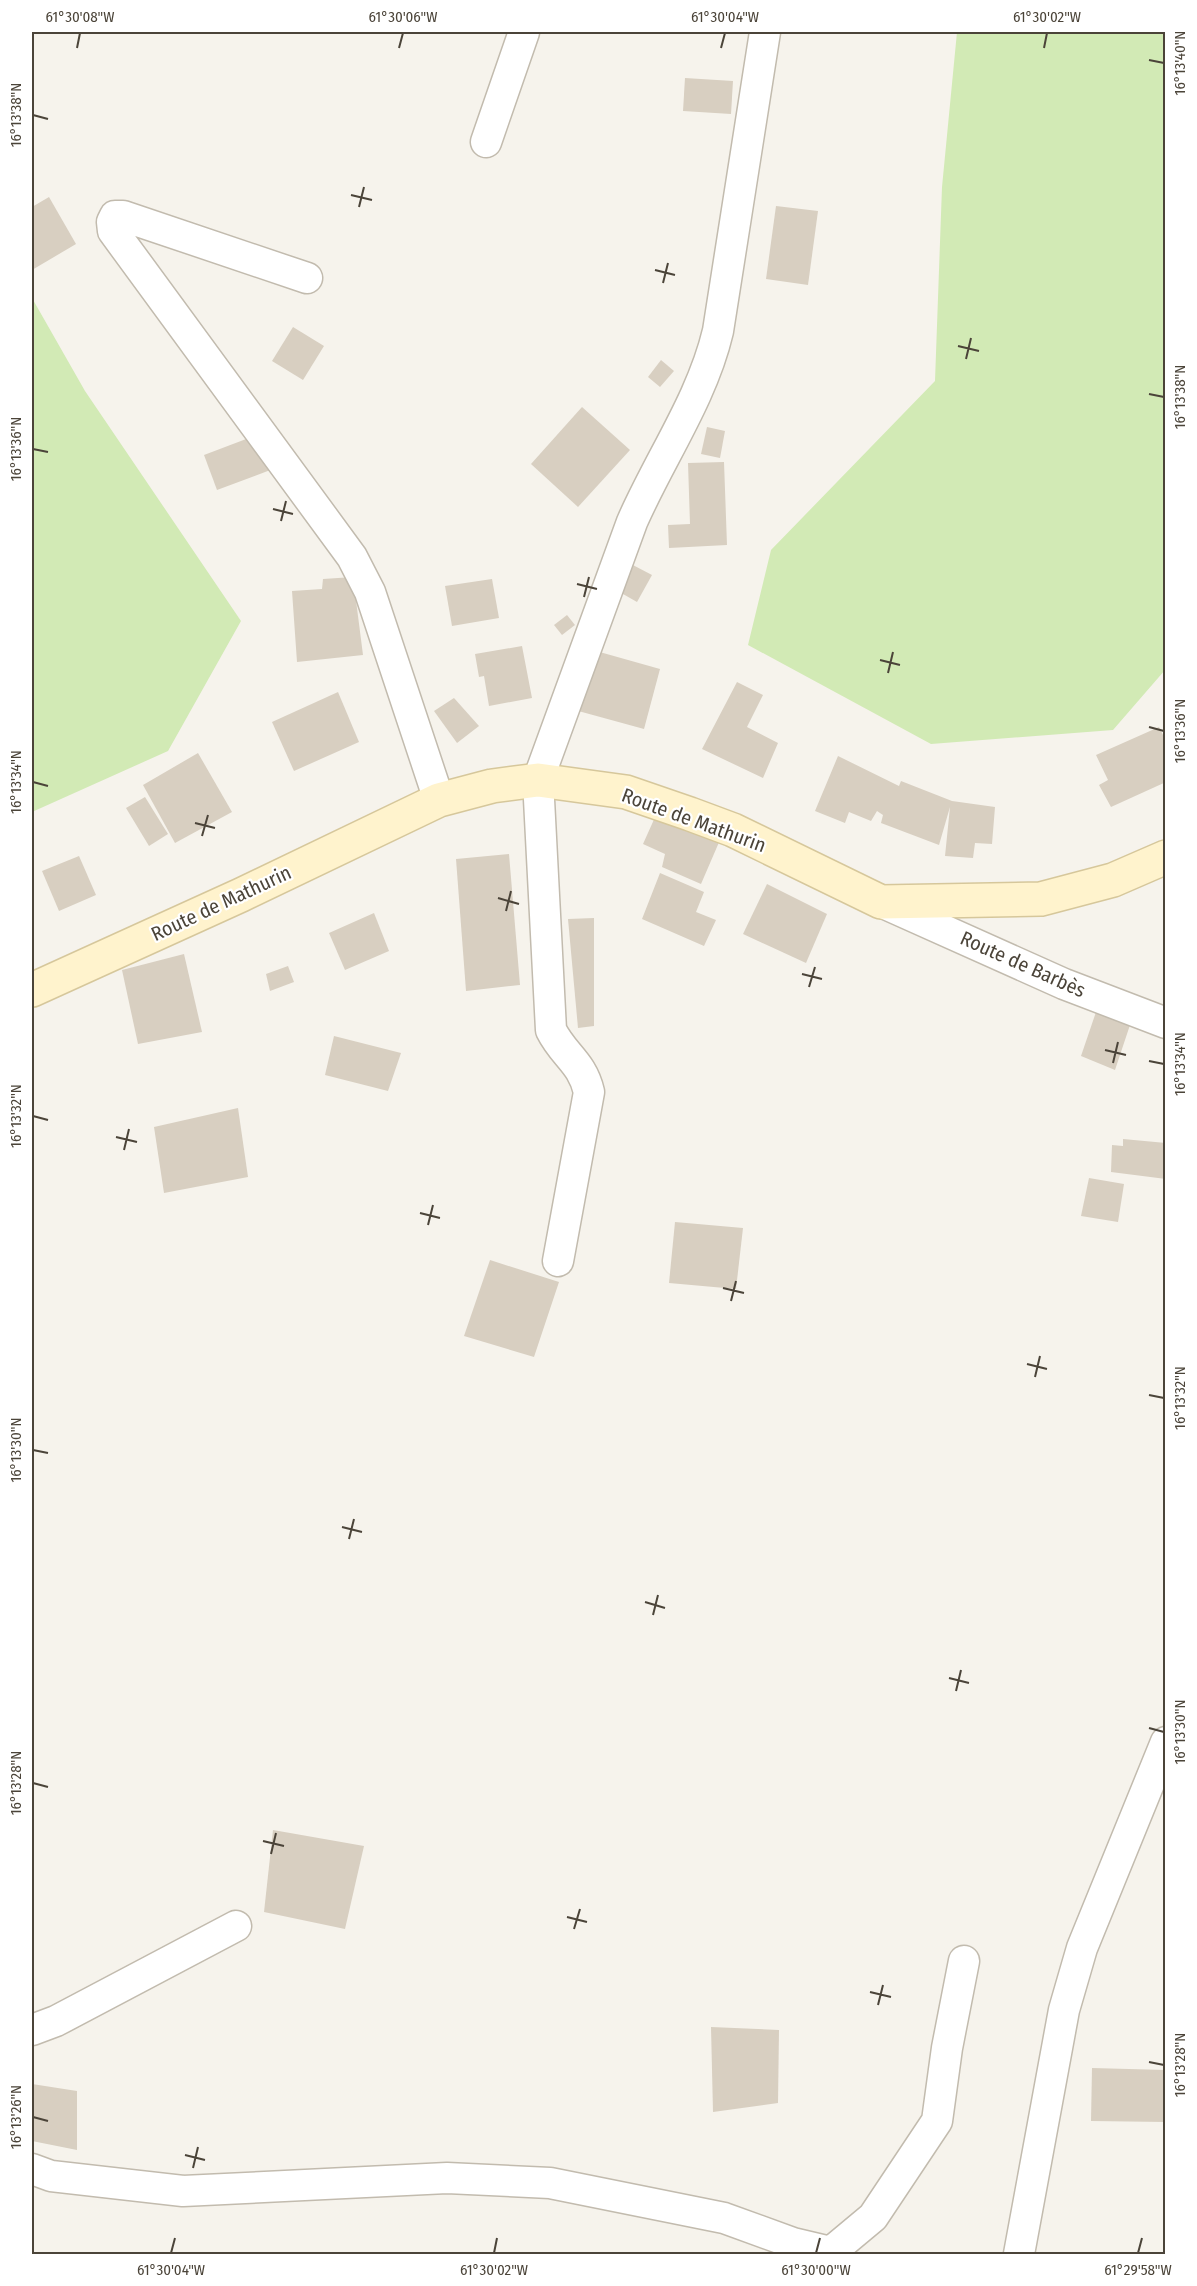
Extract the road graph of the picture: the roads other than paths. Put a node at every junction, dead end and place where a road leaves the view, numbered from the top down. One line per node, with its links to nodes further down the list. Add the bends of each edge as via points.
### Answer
1 (524, 32): 3 (street)
2 (765, 32): 5 (street, via 712,359 632,522)
3 (486, 142)
4 (307, 278): 6 (street, via 123,216 115,216 112,222 113,231 352,557 370,592)
5 (538, 780): 6 (street, Route de Mathurin, via 492,786); 8 (street, Route de Mathurin, via 626,792 679,810 733,830); 11 (street, via 550,1030 582,1071 589,1092)
6 (439, 800): 9 (street, Route de Mathurin)
7 (1166, 857): 8 (street, Route de Mathurin, via 1113,880 1041,899)
8 (881, 902): 10 (street, Route de Barbès, via 1064,984)
9 (32, 990)
10 (1166, 1023)
11 (558, 1261)
12 (1166, 1742): 19 (street, via 1082,1948 1064,2010)
13 (236, 1926): 15 (street)
14 (964, 1961): 17 (street, via 937,2121 873,2217 831,2252)
15 (32, 2030)
16 (32, 2169): 17 (street, via 51,2176 183,2191 447,2178 550,2183)
17 (702, 2214): 18 (street)
18 (761, 2254)
19 (1019, 2254)

